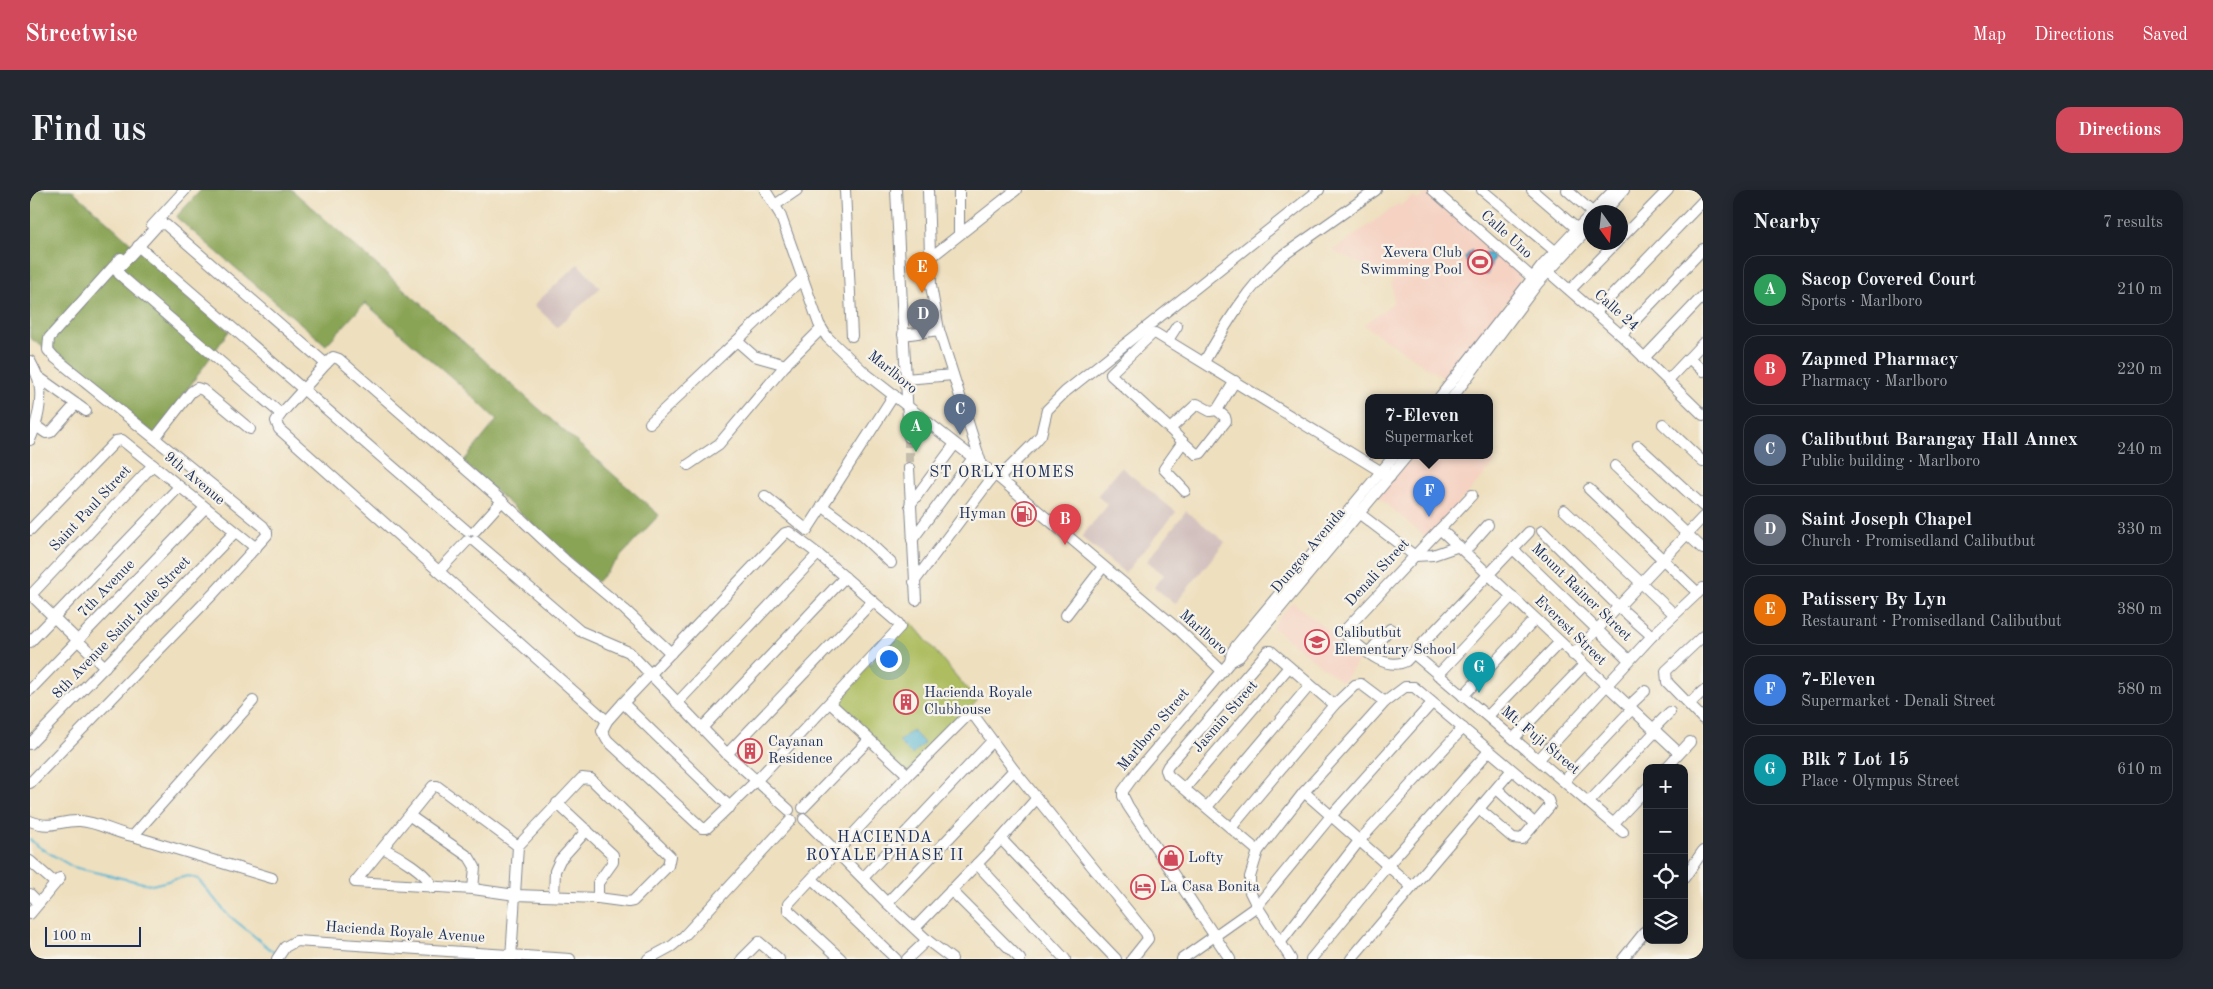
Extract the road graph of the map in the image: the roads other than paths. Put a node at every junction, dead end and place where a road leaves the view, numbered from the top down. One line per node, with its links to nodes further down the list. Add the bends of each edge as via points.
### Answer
1 (185, 190): 75 (street, via 47,342 54,357)
2 (764, 190): 18 (street, Marlboro)
3 (797, 190): 18 (street)
4 (844, 190): 43 (street)
5 (896, 190): 42 (street)
6 (928, 190): 31 (street)
7 (959, 190): 26 (street)
8 (1016, 190): 26 (street)
9 (1318, 190): 89 (street, via 1065,392 1047,410 1036,441)
10 (1376, 190): 50 (street, via 1271,265 1244,298)
11 (1433, 190): 34 (street, Calle Uno)
12 (1482, 190): 30 (street)
13 (1532, 190): 22 (street)
14 (1567, 190): 19 (street)
15 (1668, 190): 25 (street)
16 (1618, 191): 20 (street); 21 (street)
17 (1703, 200): 37 (street)
18 (775, 205): 33 (street, Marlboro)
19 (1583, 205)
20 (1601, 205)
21 (1609, 205)
22 (1583, 229)
23 (1583, 231): 30 (street)
24 (1583, 231): 32 (street)
25 (1628, 231)
26 (959, 234): 31 (street)
27 (138, 246): 51 (street, via 157,226 166,225); 59 (street); 67 (street, via 119,268 118,274)
28 (1703, 249): 41 (street)
29 (1609, 250): 35 (street)
30 (1555, 251): 32 (street)
31 (930, 258): 40 (street)
32 (1545, 269): 34 (street); 35 (street, Calle 24)
33 (803, 278): 39 (street, Marlboro); 45 (street)
34 (1535, 281): 60 (street); 61 (street)
35 (1570, 290): 37 (street, Calle 24)
36 (1703, 296): 47 (street)
37 (1596, 312): 41 (street, Calle 24)
38 (1178, 326): 44 (street)
39 (821, 329): 52 (street); 62 (street, Marlboro, via 865,373)
40 (939, 330): 42 (street); 54 (street)
41 (1621, 334): 47 (street, Calle 24)
42 (903, 335): 56 (street)
43 (852, 336)
44 (1168, 340): 50 (street); 73 (street, via 1159,334 1151,335 1111,373)
45 (736, 341): 52 (street, via 754,356); 69 (street)
46 (1703, 343): 48 (street)
47 (1644, 358): 57 (street, Calle 24)
48 (1689, 358): 53 (street); 57 (street)
49 (30, 360): 55 (street)
50 (1204, 362): 58 (street)
51 (326, 364): 59 (street); 95 (street, via 333,358 339,359)
52 (786, 365): 85 (street, via 719,444)
53 (1703, 371)
54 (953, 375): 56 (street); 82 (street)
55 (37, 376): 63 (street); 71 (street, via 40,388)
56 (905, 378): 64 (street)
57 (1668, 380): 68 (street, Calle 24)
58 (1235, 381): 65 (street); 88 (street)
59 (304, 389): 67 (street); 110 (street)
60 (1442, 394)
61 (1455, 394)
62 (894, 395): 64 (street, Marlboro); 97 (street)
63 (76, 404): 66 (street); 71 (street, via 51,432 46,433)
64 (908, 406): 74 (street); 78 (street, Marlboro)
65 (1217, 410): 73 (street, via 1210,411 1197,404); 77 (street, via 1226,421 1201,453 1196,454)
66 (86, 411)
67 (281, 414): 121 (street, via 276,422 279,430)
68 (1703, 414)
69 (650, 424)
70 (1663, 424): 83 (street)
71 (36, 426): 76 (street)
72 (250, 429): 75 (street, via 197,388)
73 (1170, 429): 77 (street)
74 (908, 437)
75 (155, 438): 112 (street, via 266,528 267,535)
76 (30, 440)
77 (1184, 442): 92 (street, via 1164,467)
78 (955, 444): 82 (street, Marlboro); 96 (street)
79 (1638, 446): 98 (street)
80 (1393, 459): 88 (street, Dungca Avenida)
81 (1404, 459): 88 (street, Dungca Avenida)
82 (977, 462): 89 (street, Marlboro); 111 (street)
83 (1703, 462)
84 (154, 465): 90 (street, 9th Avenue); 105 (street, 9th Avenue, via 122,440 116,441); 127 (street, Saint Paul Street)
85 (688, 465)
86 (1615, 466): 109 (street)
87 (909, 468): 96 (street)
88 (1385, 475): 101 (street, Dungca Avenida)
89 (996, 477): 120 (street, Marlboro); 124 (street)
90 (179, 487): 99 (street, 9th Avenue); 134 (street)
91 (1589, 489): 118 (street)
92 (1186, 491)
93 (1472, 495): 104 (street, Denali Street)
94 (765, 496): 97 (street, via 807,530)
95 (502, 501): 110 (street); 144 (street)
96 (910, 505): 111 (street)
97 (822, 506): 119 (street)
98 (1703, 506)
99 (205, 508): 107 (street, 9th Avenue); 140 (street, 7th Avenue)
100 (1564, 510): 125 (street)
101 (1356, 511): 117 (street); 151 (street, Dungca Avenida, via 1236,646 1230,662)
102 (1703, 517): 109 (street)
103 (1488, 525): 113 (street)
104 (1440, 529): 113 (street, Everest Street); 117 (street, Denali Street)
105 (30, 530)
106 (1542, 531): 131 (street)
107 (235, 532): 112 (street, 9th Avenue); 150 (street, 8th Avenue Saint Jude Street)
108 (1529, 532): 114 (street)
109 (1687, 534): 115 (street); 118 (street)
110 (471, 536): 121 (street); 152 (street, via 580,631 628,652)
111 (912, 540): 124 (street)
112 (256, 548): 191 (street)
113 (1462, 548): 117 (street); 122 (street, Everest Street)
114 (1513, 549): 122 (street); 137 (street, Mount Rainer Street)
115 (1703, 549)
116 (818, 554): 123 (street); 144 (street, via 785,533); 163 (street)
117 (1415, 556): 143 (street, Denali Street, via 1346,628 1347,636)
118 (1663, 559): 125 (street); 126 (street)
119 (891, 563)
120 (1103, 567): 133 (street); 151 (street, Marlboro, via 1178,629)
121 (439, 571): 172 (street)
122 (1489, 574): 128 (street, Everest Street); 145 (street)
123 (845, 577): 130 (street); 173 (street)
124 (914, 582): 129 (street)
125 (1640, 583): 131 (street); 132 (street)
126 (1700, 590): 132 (street)
127 (30, 596): 134 (street)
128 (1512, 596): 135 (street, Everest Street); 153 (street)
129 (916, 600)
130 (872, 602): 164 (street, via 900,627); 182 (street)
131 (1618, 606): 137 (street); 138 (street)
132 (1674, 614): 138 (street)
133 (1066, 615)
134 (54, 618): 140 (street); 141 (street)
135 (1535, 619): 142 (street, Everest Street); 159 (street)
136 (1390, 629): 143 (street)
137 (1597, 629): 146 (street); 147 (street, Mount Rainer Street)
138 (1652, 636): 147 (street)
139 (1703, 636): 166 (street, via 1666,671 1667,682)
140 (78, 641): 150 (street); 156 (street, 7th Avenue)
141 (30, 642)
142 (1560, 642): 146 (street, Everest Street); 170 (street)
143 (1369, 652): 145 (street, via 1383,662 1396,664 1404,663)
144 (671, 653): 152 (street)
145 (1414, 654): 153 (street, Mt. Fuji Street)
146 (1573, 655): 148 (street, Everest Street)
147 (1630, 660): 155 (street)
148 (1584, 665): 155 (street, Everest Street); 176 (street)
149 (1289, 667): 154 (street); 192 (street, Jasmin Street); 192 (street, via 1268,651 1168,766 1168,775)
150 (105, 668): 180 (street, 8th Avenue Saint Jude Street)
151 (1222, 671): 243 (street, Marlboro Street, via 1123,790 1128,806)
152 (651, 674): 162 (street); 163 (street)
153 (1438, 675): 159 (street, Mt. Fuji Street)
154 (1310, 685): 167 (street); 200 (street)
155 (1606, 686): 168 (street, Everest Street); 184 (street)
156 (30, 690)
157 (1703, 690): 166 (street)
158 (1645, 691): 168 (street)
159 (1463, 696): 170 (street, Mt. Fuji Street)
160 (253, 701): 214 (street)
161 (1385, 702): 165 (street, via 1410,686); 167 (street, via 1358,683); 194 (street)
162 (623, 703): 172 (street); 199 (street)
163 (677, 703): 173 (street)
164 (830, 703): 177 (street); 189 (street)
165 (1432, 703): 174 (street); 205 (street)
166 (1689, 704): 171 (street)
167 (1334, 705): 211 (street)
168 (1630, 708): 175 (street, Everest Street); 190 (street)
169 (1670, 712): 175 (street)
170 (1488, 716): 176 (street, Mt. Fuji Street)
171 (1703, 720)
172 (607, 721): 199 (street, via 602,731 607,740 698,826 707,828)
173 (702, 728): 182 (street)
174 (1463, 728): 181 (street); 216 (street)
175 (1655, 730): 183 (street, Everest Street); 197 (street)
176 (1514, 738): 184 (street, Mt. Fuji Street)
177 (870, 740): 188 (street); 201 (street)
178 (992, 741): 186 (street); 188 (street, via 975,718 968,715); 227 (street)
179 (1690, 742): 183 (street)
180 (30, 744)
181 (1489, 751): 187 (street); 224 (street)
182 (728, 754): 189 (street)
183 (1679, 754): 185 (street)
184 (1539, 759): 190 (street, Mt. Fuji Street)
185 (1670, 764)
186 (1014, 770): 196 (street); 238 (street)
187 (1511, 771): 193 (street); 210 (street, via 1550,802)
188 (908, 775): 221 (street)
189 (756, 781): 199 (street); 203 (street)
190 (1564, 781): 197 (street, Mt. Fuji Street)
191 (30, 783)
192 (1185, 788): 200 (street)
193 (1497, 789): 202 (street); 210 (street)
194 (1304, 792): 205 (street); 219 (street)
195 (1643, 792): 209 (street)
196 (1037, 798): 215 (street); 259 (street, via 1148,936 1147,942)
197 (1589, 802): 209 (street, Mt. Fuji Street)
198 (557, 803): 212 (street); 217 (street); 236 (street, via 586,777 670,856 668,866 633,901)
199 (730, 807)
200 (1208, 807): 211 (street)
201 (803, 808): 203 (street, via 796,806); 206 (street)
202 (1479, 809): 210 (street, via 1516,839 1522,839); 229 (street)
203 (789, 810): 207 (street)
204 (410, 816): 217 (street, via 435,786); 218 (street); 231 (street, via 469,857 475,867)
205 (1331, 816): 216 (street); 239 (street)
206 (804, 819): 207 (street, via 798,823); 221 (street)
207 (791, 820): 249 (street, via 684,936)
208 (30, 821): 214 (street, via 42,826 81,821)
209 (1614, 823): 213 (street, Mt. Fuji Street)
210 (1535, 824)
211 (1231, 828): 219 (street)
212 (587, 830): 235 (street, via 560,860 555,871); 236 (street, via 614,858 598,883)
213 (1623, 832)
214 (134, 836): 226 (street)
215 (1001, 839): 223 (street); 258 (street)
216 (1359, 841): 224 (street); 245 (street)
217 (518, 846): 234 (street)
218 (383, 848): 230 (street, via 422,873); 230 (street, via 355,882)
219 (1258, 851): 239 (street, via 1248,886)
220 (1703, 851): 225 (street)
221 (836, 853): 227 (street); 228 (street)
222 (30, 861): 237 (street, via 57,880)
223 (977, 864): 232 (street); 257 (street)
224 (1388, 865): 229 (street); 263 (street)
225 (1688, 872)
226 (272, 878)
227 (863, 878): 238 (street)
228 (812, 879): 252 (street, via 788,904 788,910); 253 (street)
229 (1412, 887): 264 (street)
230 (433, 888): 231 (street)
231 (473, 889): 234 (street)
232 (951, 890): 241 (street); 256 (street)
233 (30, 894): 237 (street)
234 (516, 895): 235 (street); 246 (street)
235 (554, 896): 236 (street)
236 (598, 898)
237 (39, 903): 240 (street)
238 (887, 903): 241 (street)
239 (1257, 906): 243 (street); 245 (street)
240 (30, 914)
241 (915, 928): 244 (street)
242 (1643, 934): 265 (street)
243 (1215, 935): 260 (street); 261 (street)
244 (927, 940): 254 (street); 255 (street)
245 (1280, 943): 262 (street)
246 (511, 957): 247 (street, Hacienda Royale Avenue, via 294,941); 248 (street, Hacienda Royale Avenue)
247 (277, 959)
248 (570, 959)
249 (648, 959)
250 (742, 959): 251 (street, via 760,942)
251 (778, 959)
252 (841, 959)
253 (896, 959)
254 (907, 959)
255 (952, 959)
256 (1020, 959)
257 (1065, 959)
258 (1116, 959)
259 (1132, 959)
260 (1182, 959)
261 (1230, 959)
262 (1292, 959)
263 (1311, 959)
264 (1351, 959)
265 (1622, 959)

